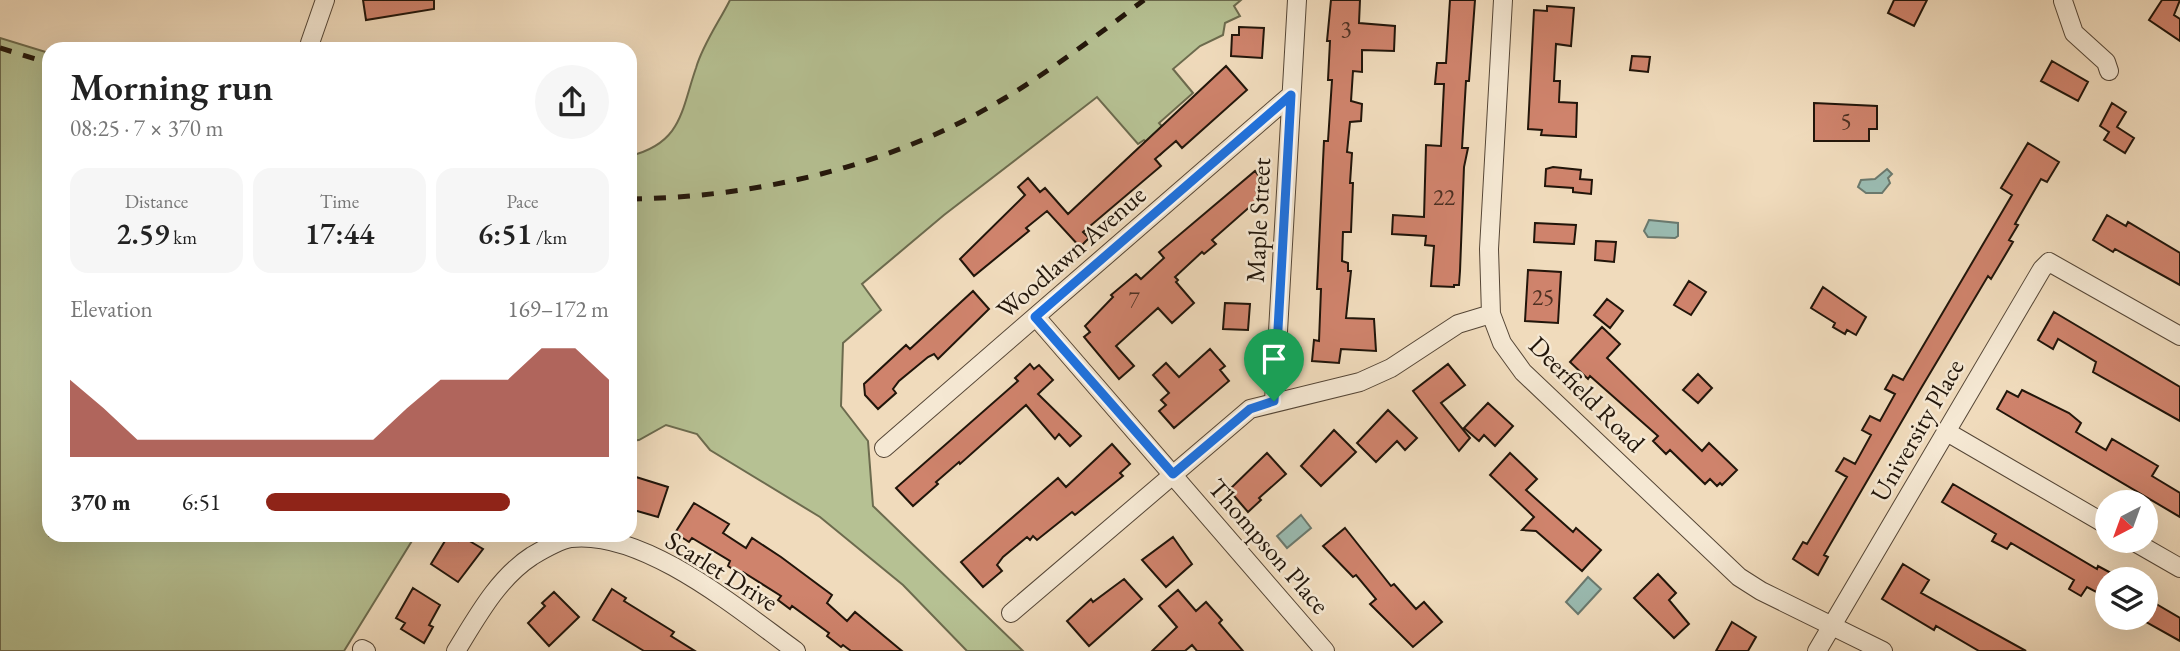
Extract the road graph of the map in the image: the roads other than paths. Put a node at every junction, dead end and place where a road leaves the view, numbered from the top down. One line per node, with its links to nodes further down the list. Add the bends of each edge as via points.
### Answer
1 (325, 0): 5 (street)
2 (1297, 0): 7 (street, Maple Street)
3 (1503, 0): 8 (street, Deerfield Road, via 1489,249)
4 (2063, 0): 6 (street, via 2074,33 2106,62)
5 (310, 42)
6 (2109, 71)
7 (1291, 95): 9 (street, Woodlawn Avenue); 11 (street, Maple Street)
8 (1491, 314): 11 (street, via 1458,324 1391,368 1360,382); 21 (street, Deerfield Road, via 1502,343 1523,373 1720,560 1761,591)
9 (1035, 317): 13 (street, Woodlawn Avenue); 14 (street, Thompson Place)
10 (2180, 336): 12 (street, University Place, via 2049,262)
11 (1274, 401): 14 (street, via 1244,413)
12 (1947, 432): 15 (street); 21 (street, University Place)
13 (884, 448)
14 (1173, 474): 20 (street); 24 (street, Thompson Place)
15 (2095, 518)
16 (561, 542): 22 (street, Scarlet Drive, via 532,556 503,581)
17 (610, 542): 23 (street, Scarlet Drive, via 655,556)
18 (2154, 553): 19 (street)
19 (2180, 568)
20 (1011, 613)
21 (1832, 626): 25 (street, University Place); 26 (street, Deerfield Road)
22 (456, 651)
23 (796, 651)
24 (1325, 651)
25 (1817, 651)
26 (1883, 651)

